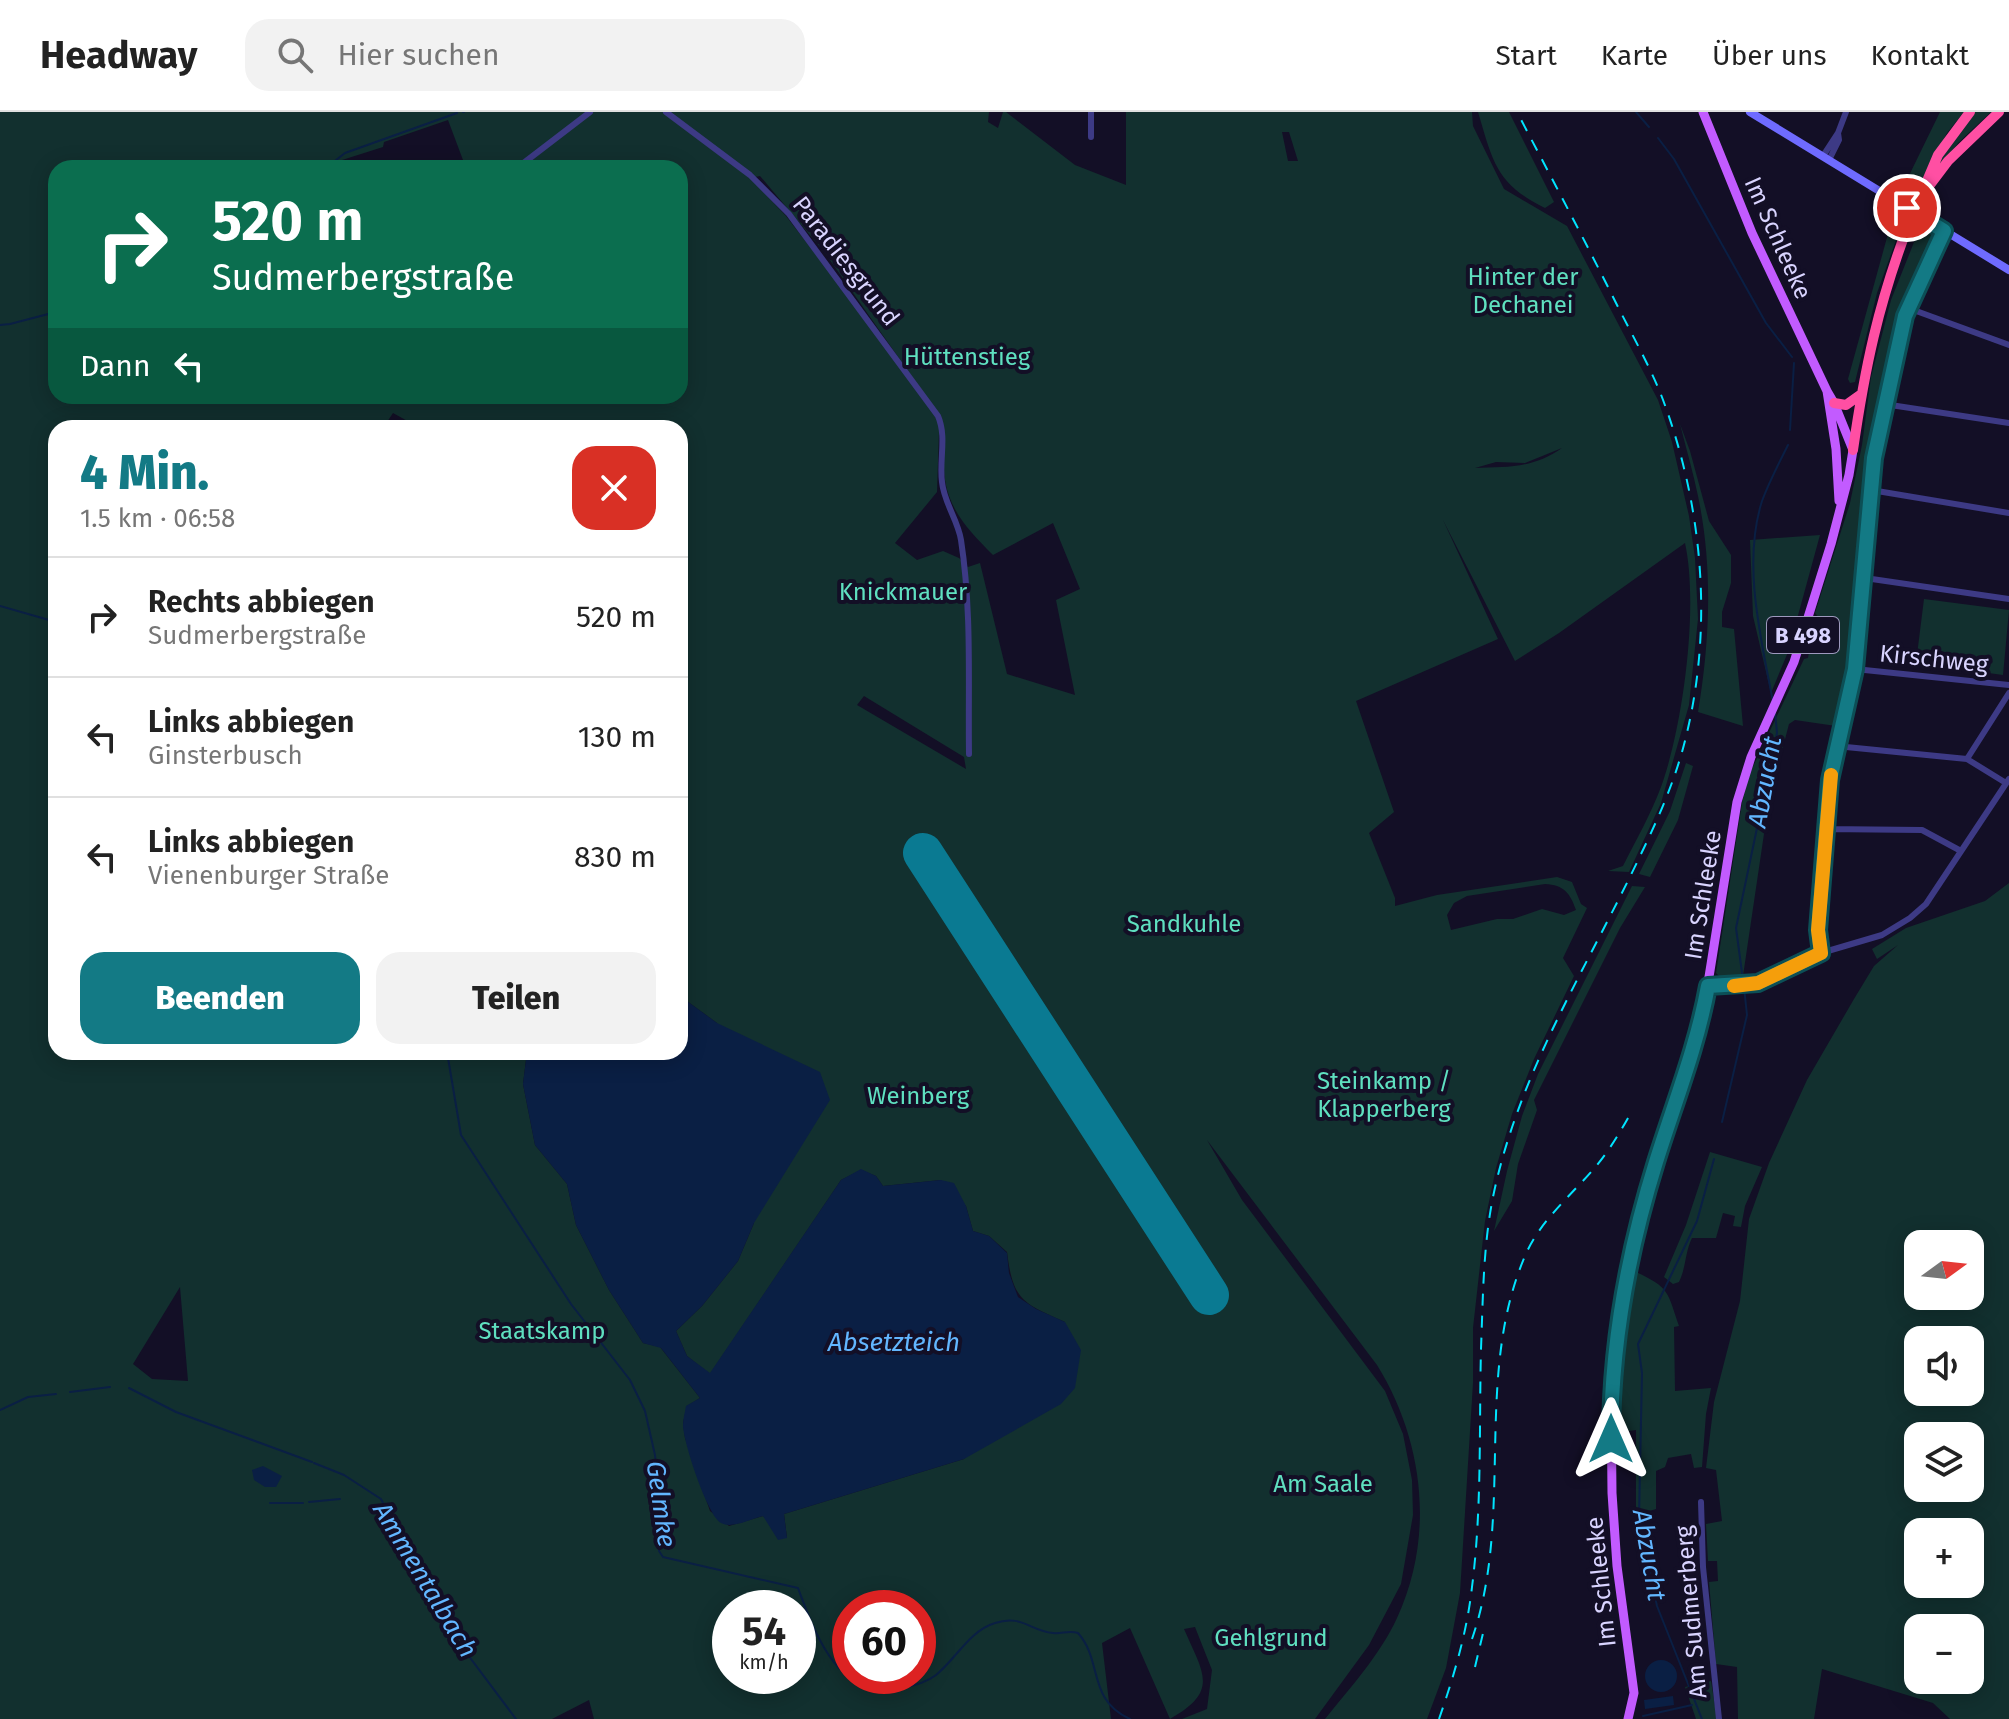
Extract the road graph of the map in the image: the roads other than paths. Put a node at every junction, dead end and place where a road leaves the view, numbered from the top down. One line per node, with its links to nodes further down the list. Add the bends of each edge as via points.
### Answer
1 (590, 112): 11 (street)
2 (666, 112): 32 (street, Paradiesgrund, via 750,175 789,214 935,409 942,431 942,485 963,561 970,643)
3 (1091, 112): 9 (street)
4 (1704, 112): 17 (main road, Im Schleeke, via 1752,233)
5 (1750, 112): 10 (street)
6 (1846, 112): 10 (street)
7 (1970, 112): 12 (highway, via 1938,155)
8 (1999, 112): 12 (highway, via 1948,161)
9 (1091, 137)
10 (1826, 158): 13 (street)
11 (527, 160)
12 (1920, 198): 18 (highway, bridge, via 1879,311)
13 (1944, 231): 14 (street); 15 (street)
14 (2009, 270)
15 (1908, 308): 16 (street); 20 (street)
16 (2009, 345)
17 (1827, 391): 19 (main road, Im Schleeke); 24 (main road, Im Schleeke)
18 (1860, 395): 19 (highway, via 1846,405); 22 (highway)
19 (1834, 403): 22 (main road, Im Schleeke)
20 (1884, 404): 21 (street); 23 (street)
21 (2009, 423)
22 (1853, 450): 24 (main road, Im Schleeke / B 498)
23 (1871, 490): 25 (street); 26 (street)
24 (1840, 513): 38 (main road, Im Schleeke / B 498, via 1794,662 1747,765)
25 (2009, 513)
26 (1865, 578): 27 (street); 28 (street)
27 (2009, 599)
28 (1855, 669): 29 (street, Kirschweg); 31 (street)
29 (2009, 685)
30 (2009, 693): 33 (street)
31 (1836, 746): 33 (street); 35 (street)
32 (969, 754)
33 (1967, 759): 34 (street)
34 (2008, 781): 36 (street)
35 (1825, 829): 36 (street, via 1922,830); 37 (street)
36 (1961, 851): 37 (street, via 1926,904 1910,918 1882,935)
37 (1821, 953): 38 (street, via 1751,985)
38 (1708, 986): 40 (main road, Im Schleeke / B 498, via 1642,1211 1614,1355 1612,1493 1634,1693)
39 (1701, 1502): 41 (street, Am Sudmerberg)
40 (1628, 1719)
41 (1719, 1719)

